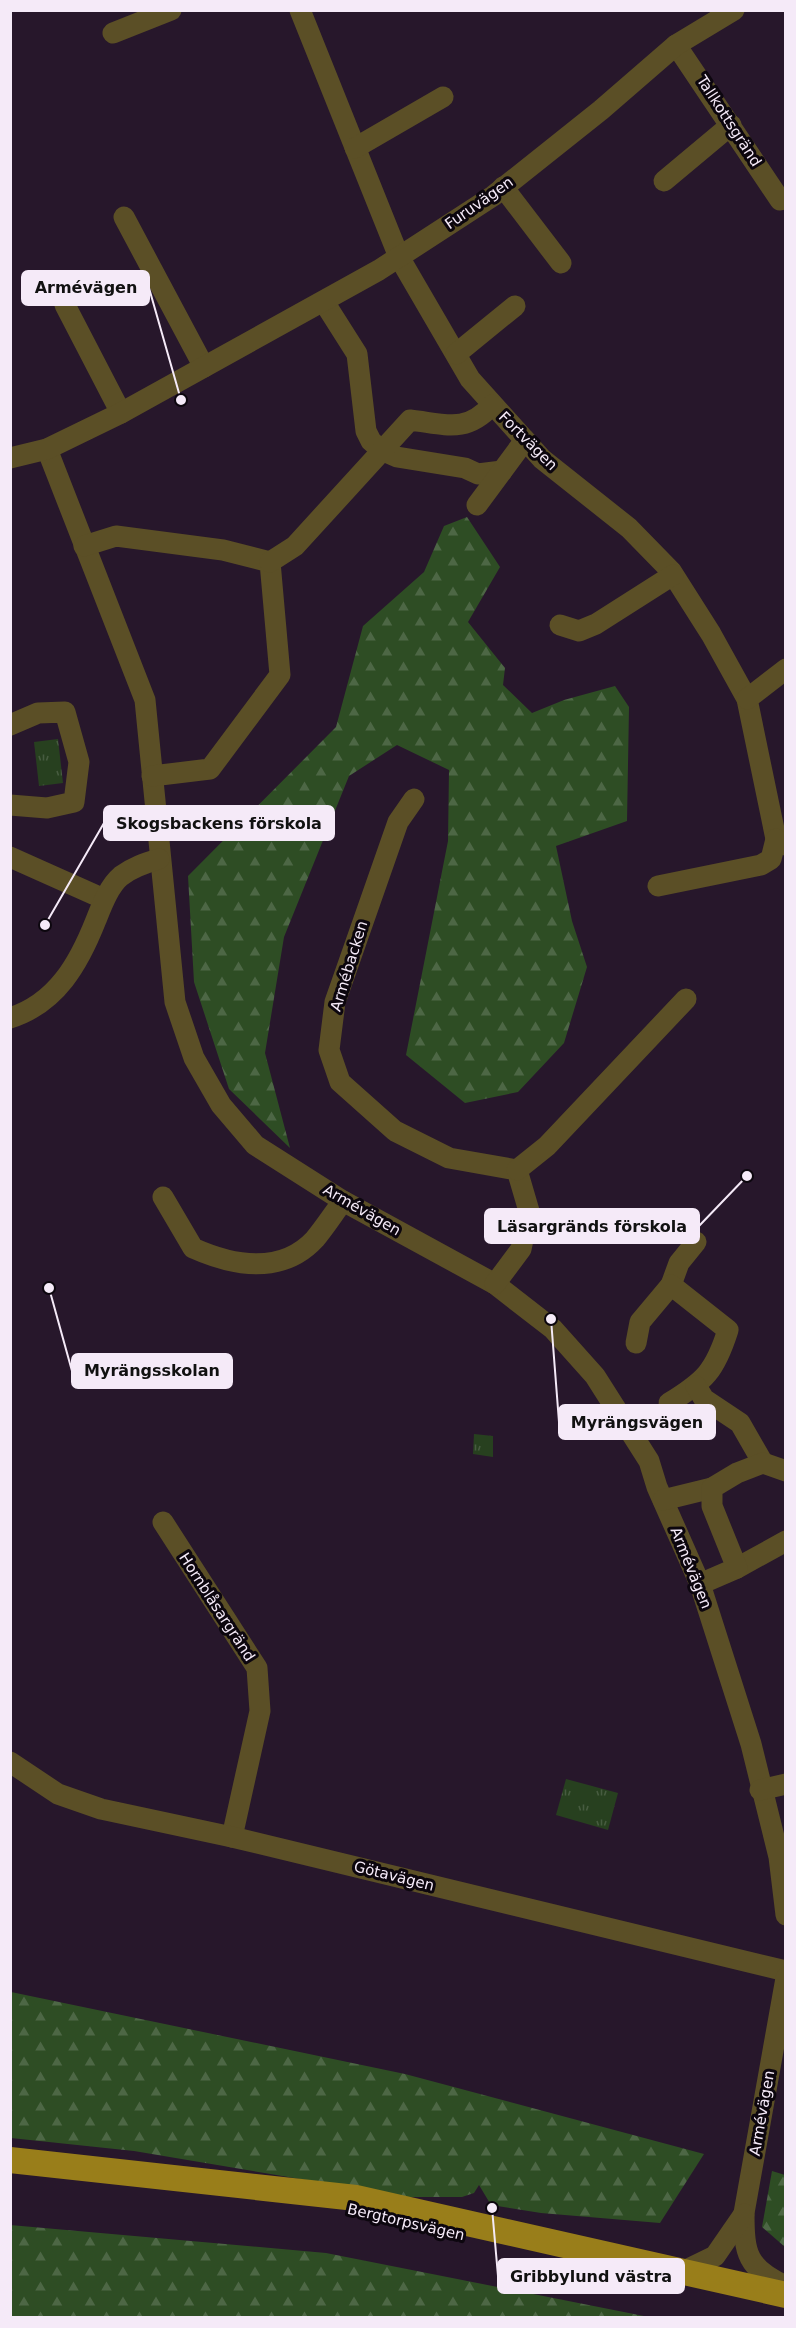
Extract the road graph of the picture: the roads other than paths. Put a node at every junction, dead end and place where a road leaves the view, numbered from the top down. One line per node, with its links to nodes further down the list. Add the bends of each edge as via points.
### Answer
1 (171, 10): 4 (street)
2 (300, 10): 8 (street, Fortvägen)
3 (734, 10): 5 (street, Furuvägen)
4 (113, 33)
5 (676, 45): 7 (street, Tallkottsgränd); 10 (street, Furuvägen)
6 (443, 97): 8 (street)
7 (732, 125): 9 (street); 11 (street, Tallkottsgränd)
8 (355, 148): 13 (street, Fortvägen)
9 (664, 181)
10 (504, 187): 13 (street, Furuvägen); 14 (street)
11 (783, 199)
12 (124, 217): 19 (street)
13 (399, 257): 15 (street, Furuvägen); 18 (street, Fortvägen)
14 (561, 263)
15 (324, 302): 19 (street, Furuvägen); 24 (street, via 357,354 366,431)
16 (65, 305): 21 (street)
17 (516, 306): 18 (street)
18 (456, 354): 20 (street, Fortvägen)
19 (204, 367): 21 (street, Furuvägen)
20 (492, 405): 22 (street, Fortvägen); 24 (street, via 480,419 463,426 410,420)
21 (121, 413): 23 (street, Furuvägen)
22 (525, 440): 26 (street); 30 (street, Fortvägen, via 542,459 629,528)
23 (47, 449): 25 (street, Furuvägen); 28 (street, Armévägen)
24 (381, 450): 26 (street, via 478,474); 29 (street, via 296,546)
25 (10, 458)
26 (502, 471): 27 (street)
27 (477, 505)
28 (84, 546): 29 (street, via 116,536 223,550); 35 (street, Armévägen, via 145,700)
29 (270, 562): 35 (street, via 280,675 210,769)
30 (673, 575): 31 (street, via 596,624 579,631); 33 (street, Fortvägen)
31 (560, 625)
32 (786, 669): 33 (street)
33 (747, 699): 38 (street, Fortvägen)
34 (10, 725): 37 (street, via 38,713 64,712 79,762 74,802 47,808)
35 (152, 776): 40 (street, Armévägen)
36 (414, 799): 45 (street, Armébacken, via 398,822 335,1002 329,1050 340,1082 395,1131 448,1158)
37 (10, 805)
38 (781, 842): 41 (street, via 771,859 761,865)
39 (10, 856): 42 (street)
40 (159, 860): 42 (street, via 137,866 119,878); 47 (street, Armévägen, via 175,1002 194,1058 221,1105 255,1145)
41 (658, 886)
42 (104, 899): 44 (street, via 71,973 49,997)
43 (686, 999): 45 (street, via 547,1146)
44 (10, 1018)
45 (517, 1170): 49 (street, via 529,1210 521,1249)
46 (163, 1197): 47 (street, via 194,1248 244,1264 281,1262 314,1240)
47 (343, 1201): 49 (street, Armévägen)
48 (696, 1242): 50 (street, via 679,1263)
49 (495, 1284): 57 (street, Armévägen, via 553,1329 594,1376 649,1461)
50 (671, 1285): 51 (street, via 640,1322); 52 (street, via 728,1330 721,1352)
51 (636, 1343)
52 (696, 1386): 53 (street); 54 (street, via 704,1399 740,1423)
53 (669, 1403)
54 (763, 1463): 55 (street); 56 (street)
55 (786, 1471)
56 (712, 1488): 57 (street); 60 (street, via 712,1506)
57 (663, 1500): 61 (street, Armévägen)
58 (163, 1522): 65 (street, Hornblåsargränd, via 257,1668 260,1711)
59 (786, 1541): 60 (street)
60 (737, 1568): 61 (street)
61 (700, 1584): 64 (street, Armévägen, via 751,1744)
62 (10, 1762): 65 (street, Götavägen, via 58,1794 101,1809)
63 (786, 1784): 64 (street)
64 (760, 1790): 66 (street, Armévägen, via 779,1857)
65 (232, 1837): 67 (street, Götavägen)
66 (786, 1915)
67 (786, 1971)
68 (786, 1978): 71 (street, Armévägen)
69 (10, 2160): 70 (main road, Bergtorpsvägen)
70 (272, 2189): 72 (main road, Bergtorpsvägen, via 356,2198); 75 (main road, Bergtorpsvägen)
71 (744, 2213): 72 (street, Armévägen, via 715,2256); 73 (street, Armévägen, via 744,2246 752,2265)
72 (680, 2272): 74 (main road, Bergtorpsvägen)
73 (786, 2286)
74 (786, 2295)
75 (786, 2310)

